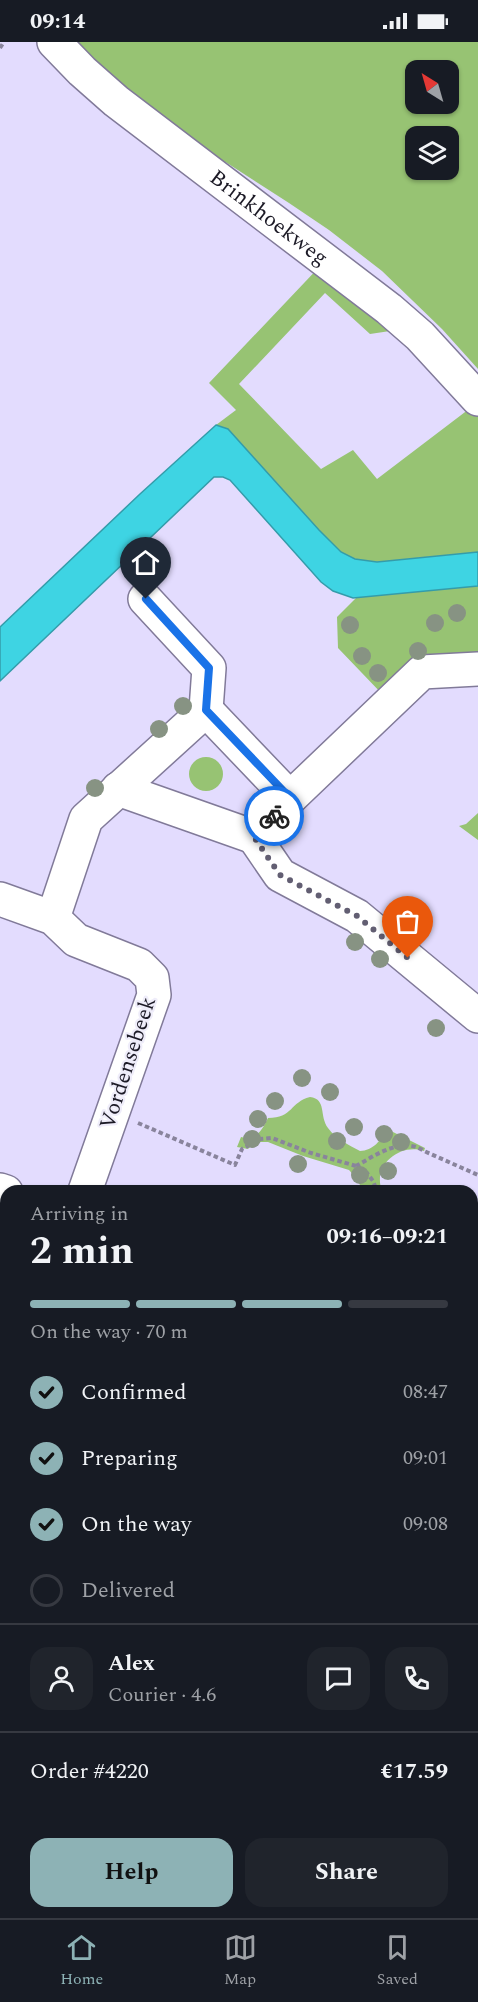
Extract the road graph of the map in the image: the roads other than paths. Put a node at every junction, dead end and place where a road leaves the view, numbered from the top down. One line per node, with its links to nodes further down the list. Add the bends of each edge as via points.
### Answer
1 (54, 42): 2 (street, Brinkhoekweg, via 116,101 389,309 420,336)
2 (478, 399)
3 (146, 599): 5 (street, via 209,668)
4 (478, 669): 7 (street, via 422,672)
5 (206, 710): 6 (street); 7 (street)
6 (118, 789): 8 (street); 10 (street, via 86,819)
7 (290, 798): 8 (street)
8 (254, 837): 11 (street, via 280,875 357,916)
9 (0, 899): 10 (street, Vordensebeek)
10 (53, 918): 12 (street, Vordensebeek, via 76,940 139,965 152,978 154,995)
11 (478, 1016)
12 (87, 1185)

